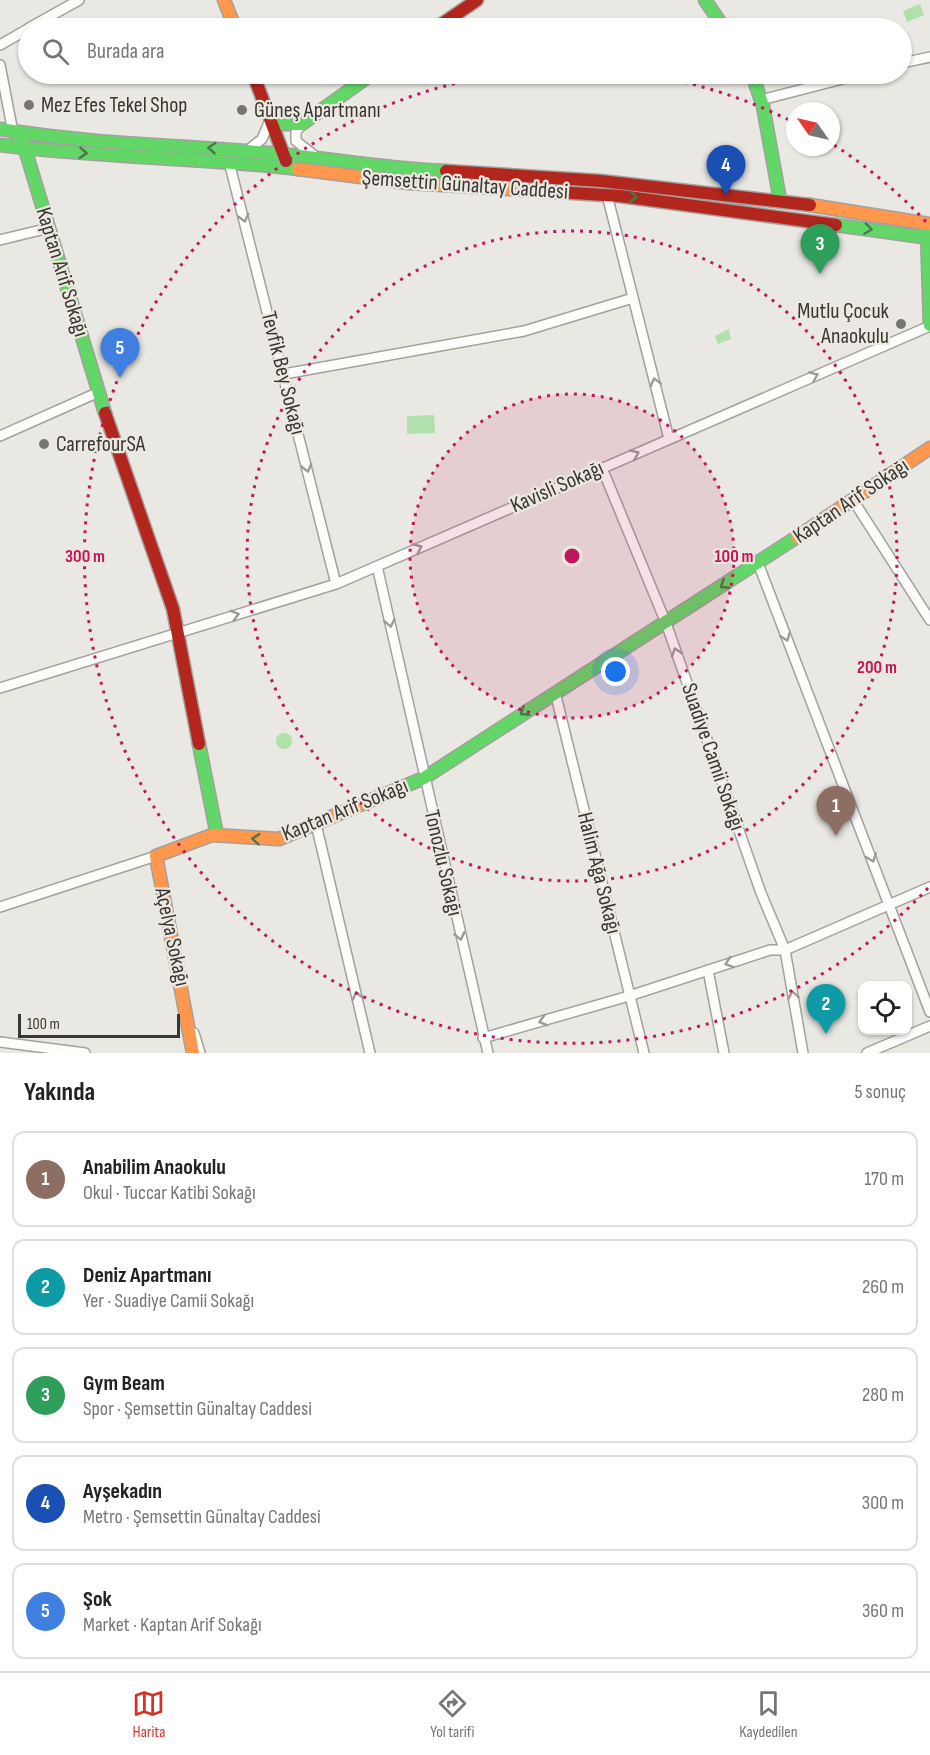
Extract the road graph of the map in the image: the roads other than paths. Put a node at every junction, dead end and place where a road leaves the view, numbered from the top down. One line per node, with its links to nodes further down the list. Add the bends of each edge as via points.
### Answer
1 (79, 0): 5 (street)
2 (224, 0): 6 (street)
3 (477, 0): 7 (street)
4 (705, 0): 8 (street)
5 (48, 18)
6 (231, 18)
7 (451, 18)
8 (717, 18)
9 (18, 35): 10 (street)
10 (0, 45)
11 (930, 57): 12 (street)
12 (912, 61)
13 (0, 64): 22 (street)
14 (257, 84): 19 (street)
15 (358, 84): 20 (street)
16 (755, 84): 18 (street)
17 (823, 84): 18 (street)
18 (761, 100): 31 (street)
19 (269, 115): 20 (street, via 283,124); 25 (street, via 264,135); 26 (street)
20 (302, 124): 27 (street, via 296,141 307,152)
21 (0, 129): 22 (street, Şemsettin Günaltay Caddesi)
22 (14, 132): 24 (street, Kaptan Arif Sokağı, via 21,137); 25 (street, Şemsettin Günaltay Caddesi, one-way to 22)
23 (0, 145): 24 (street, Şemsettin Günaltay Caddesi)
24 (25, 149): 28 (street, Şemsettin Günaltay Caddesi, one-way to 28); 34 (street, Kaptan Arif Sokağı)
25 (247, 151): 26 (street, Şemsettin Günaltay Caddesi)
26 (283, 154): 27 (street, Şemsettin Günaltay Caddesi); 29 (street, via 288,165)
27 (326, 160): 31 (street, Şemsettin Günaltay Caddesi, via 411,170 532,175)
28 (229, 162): 29 (street, Şemsettin Günaltay Caddesi); 39 (street, Tevfik Bey Sokağı, one-way to 39)
29 (301, 171): 30 (street, Şemsettin Günaltay Caddesi, via 417,184)
30 (607, 195): 32 (street, Şemsettin Günaltay Caddesi, one-way to 32); 37 (street)
31 (780, 200): 32 (street, via 776,210); 33 (street, Şemsettin Günaltay Caddesi)
32 (765, 214): 35 (street, Şemsettin Günaltay Caddesi, one-way to 35)
33 (925, 223): 35 (street, Şemsettin Günaltay Caddesi)
34 (49, 228): 36 (street); 40 (street, Kaptan Arif Sokağı)
35 (929, 238): 38 (street)
36 (0, 240)
37 (633, 298): 39 (street, via 524,331); 42 (street, one-way to 37)
38 (930, 325): 42 (street, Kavisli Sokağı, one-way to 38)
39 (284, 374): 48 (street, Tevfik Bey Sokağı, one-way to 48)
40 (99, 392): 41 (street); 51 (street, Kaptan Arif Sokağı)
41 (0, 436)
42 (669, 439): 44 (street, Kavisli Sokağı, one-way to 42)
43 (930, 448): 45 (street, Kaptan Arif Sokağı)
44 (602, 468): 47 (street, Kavisli Sokağı, one-way to 44); 50 (street, Suadiye Camii Sokağı)
45 (853, 500): 46 (street, Kaptan Arif Sokağı); 49 (street)
46 (758, 563): 50 (street, Kaptan Arif Sokağı, one-way to 50); 59 (street, one-way to 59)
47 (377, 566): 48 (street, Kavisli Sokağı); 54 (street, Tonozlu Sokağı, one-way to 54)
48 (336, 584): 51 (street, Kavisli Sokağı, one-way to 48)
49 (930, 620)
50 (666, 623): 53 (street, Kaptan Arif Sokağı); 61 (street, Suadiye Camii Sokağı, one-way to 50, via 761,893)
51 (179, 632): 52 (street, Kavisli Sokağı); 56 (street, Kaptan Arif Sokağı)
52 (0, 688)
53 (555, 692): 54 (street, Kaptan Arif Sokağı, one-way to 54); 64 (street, Halim Ağa Sokağı)
54 (424, 778): 55 (street, Kaptan Arif Sokağı); 67 (street, Tonozlu Sokağı, one-way to 67)
55 (316, 825): 56 (street, Kaptan Arif Sokağı, one-way to 56, via 276,840); 72 (street, one-way to 55)
56 (217, 835): 57 (street)
57 (156, 856): 60 (street); 63 (street, Açelya Sokağı)
58 (930, 886): 59 (street)
59 (890, 905): 61 (street); 65 (street)
60 (0, 907)
61 (785, 950): 62 (street, one-way to 62, via 770,950); 76 (street, Suadiye Camii Sokağı, one-way to 61)
62 (708, 970): 64 (street); 75 (street)
63 (179, 979): 70 (street); 71 (street, Açelya Sokağı)
64 (629, 996): 67 (street, one-way to 67); 74 (street, Halim Ağa Sokağı)
65 (930, 1012)
66 (930, 1026): 77 (street)
67 (483, 1038): 73 (street, Tonozlu Sokağı)
68 (0, 1042): 69 (street)
69 (85, 1053)
70 (194, 1053)
71 (200, 1053)
72 (370, 1053)
73 (488, 1053)
74 (644, 1053)
75 (724, 1053)
76 (803, 1053)
77 (867, 1053)

